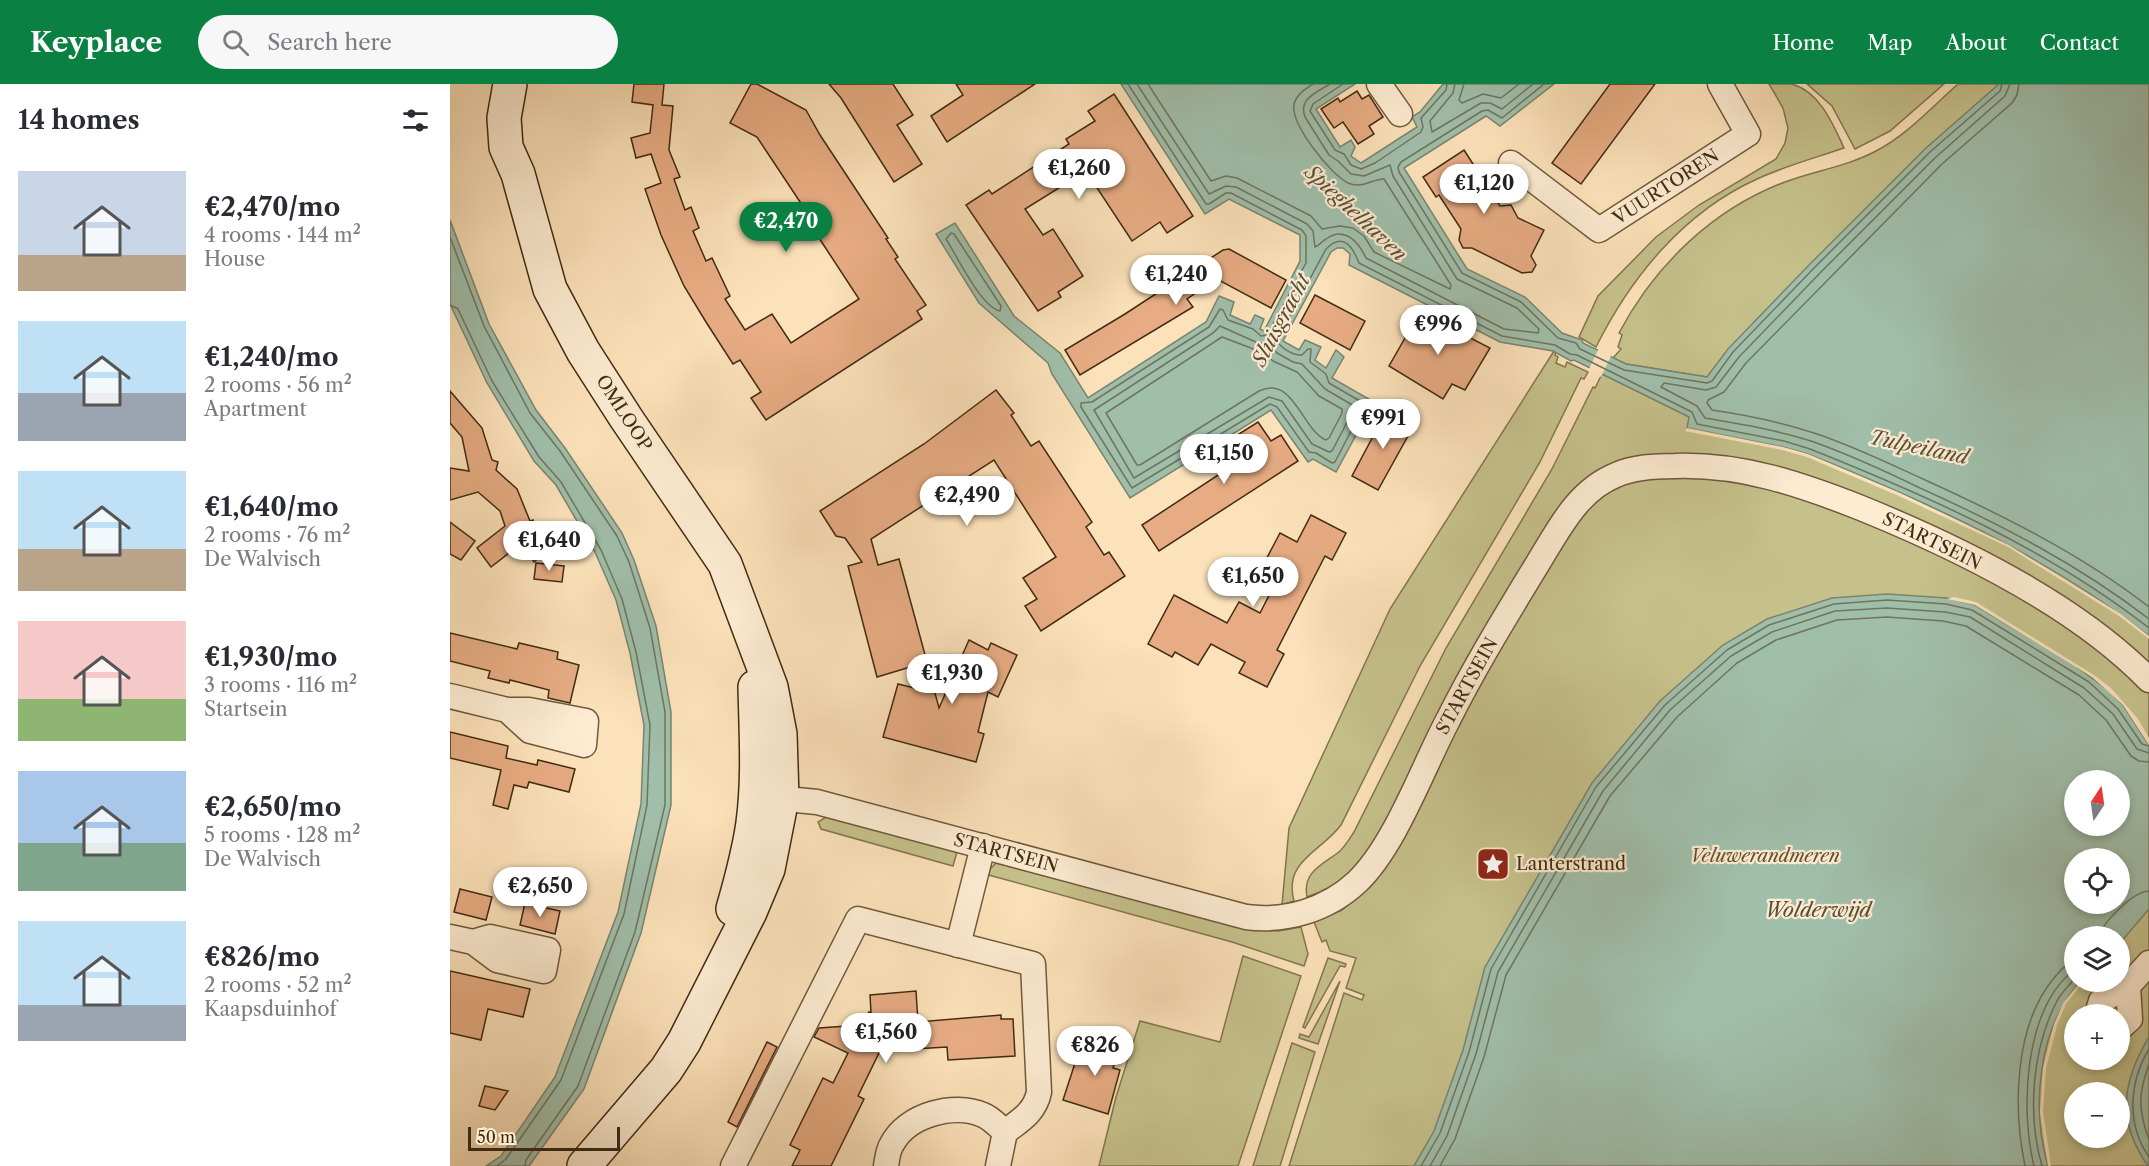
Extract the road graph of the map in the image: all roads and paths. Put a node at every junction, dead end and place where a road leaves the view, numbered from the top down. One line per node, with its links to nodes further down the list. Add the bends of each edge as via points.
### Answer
1 (510, 84): 9 (main road, OMLOOP, via 521,116 525,145 518,174 550,289 620,409 726,564 752,640 757,739)
2 (1379, 84): 4 (street)
3 (1720, 84): 5 (street, VUURTOREN, via 1748,134 1599,230)
4 (1400, 114)
5 (1511, 163)
6 (2149, 680): 10 (street, STARTSEIN, via 2107,642 2037,596 1877,514 1766,474 1716,466 1643,468 1606,479 1569,512 1486,650 1382,851 1357,882 1330,901 1288,916 1266,920 1246,917)
7 (450, 696): 8 (street)
8 (507, 710)
9 (769, 797): 10 (street, STARTSEIN, via 817,802); 17 (main road, OMLOOP, via 744,868 725,958 700,1011 666,1070)
10 (983, 846): 11 (street)
11 (958, 945): 16 (street, via 1033,964 1039,1092 1030,1113); 18 (street, via 858,919)
12 (2149, 963): 13 (street)
13 (2130, 985)
14 (2118, 992): 15 (street)
15 (2100, 1004)
16 (1005, 1132): 19 (street, via 984,1115 963,1109 943,1110 922,1118 900,1134 892,1143); 20 (street)
17 (584, 1166)
18 (733, 1166)
19 (886, 1166)
20 (998, 1166)

